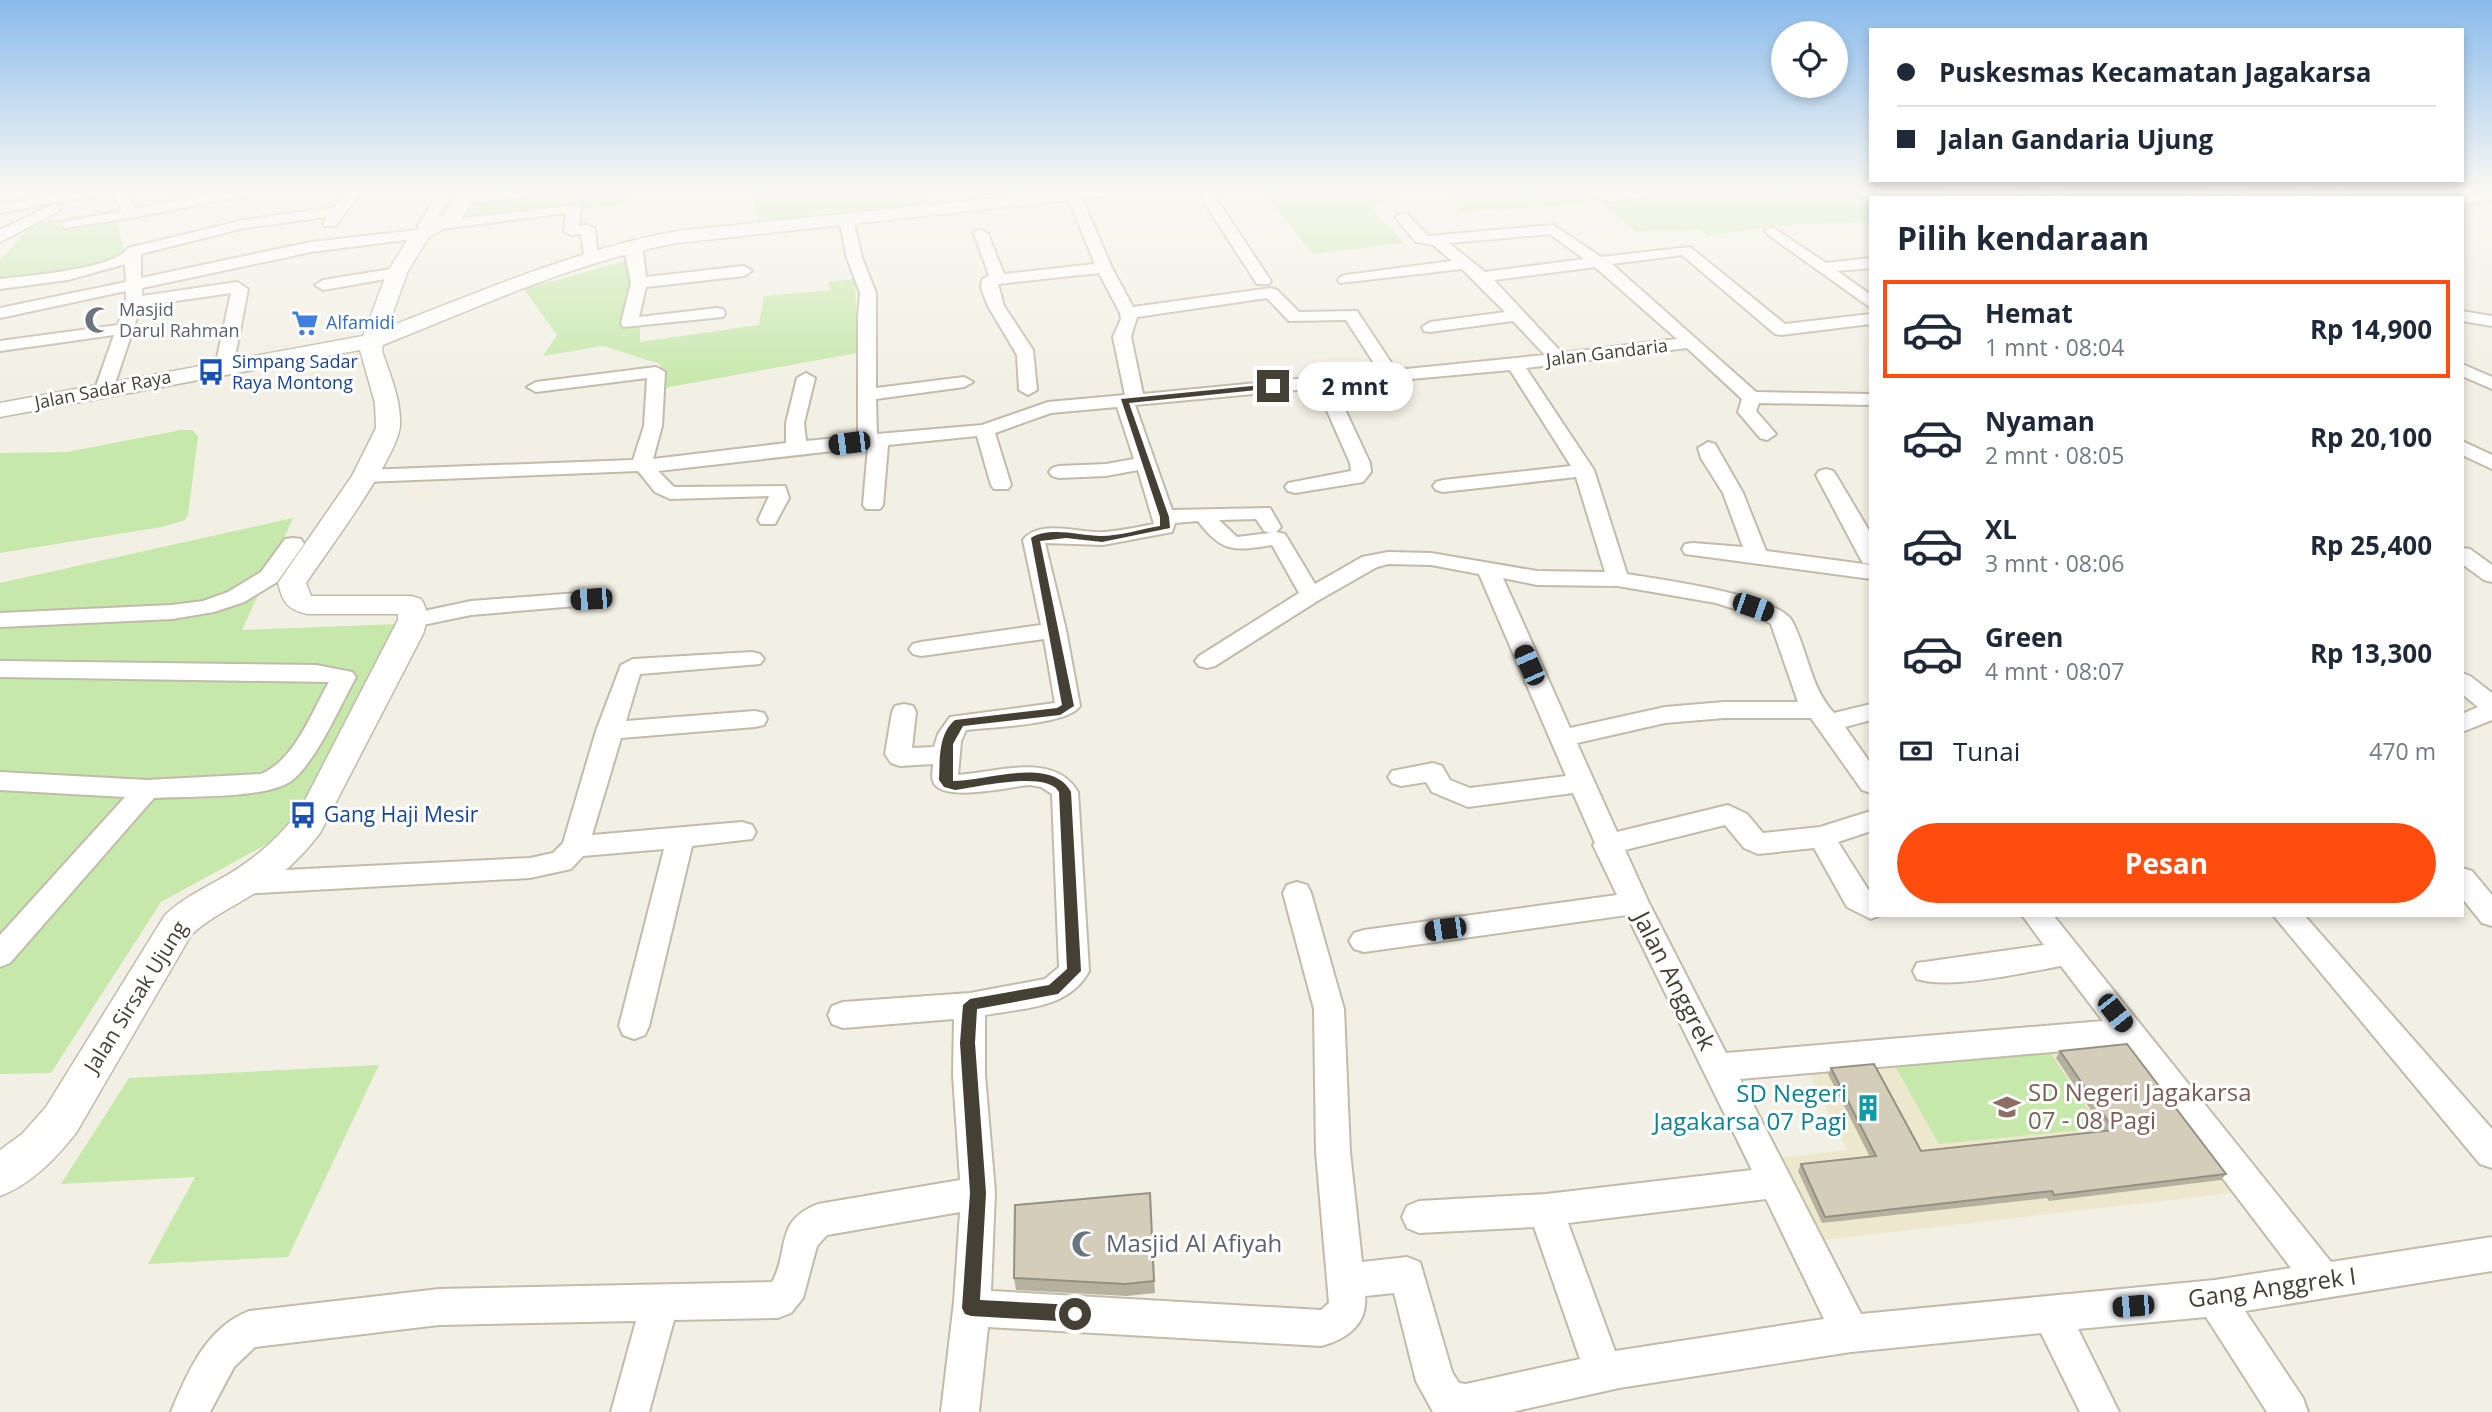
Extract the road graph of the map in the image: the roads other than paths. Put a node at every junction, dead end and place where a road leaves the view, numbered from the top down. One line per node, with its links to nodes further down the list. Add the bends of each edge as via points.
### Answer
1 (132, 256): 33 (street)
2 (130, 257): 31 (street, via 90,271)
3 (274, 257): 33 (street)
4 (408, 257): 24 (street)
5 (594, 257): 16 (street, Jalan Sadar Raya)
6 (634, 257): 30 (street)
7 (854, 257): 59 (street, via 870,298)
8 (990, 257): 26 (street)
9 (1099, 257): 21 (street)
10 (1247, 257): 29 (street)
11 (1455, 257): 20 (street)
12 (1592, 257): 17 (street)
13 (1635, 257): 17 (street)
14 (1695, 257): 18 (street)
15 (1807, 257): 22 (street)
16 (590, 258): 44 (street, Jalan Sadar Raya)
17 (1598, 262): 25 (street); 27 (street)
18 (1702, 262): 25 (street); 40 (street, via 1780,330)
19 (1869, 263): 22 (street)
20 (1463, 264): 27 (street); 28 (street)
21 (1104, 268): 26 (street); 37 (street)
22 (1822, 268): 34 (street)
23 (744, 271): 30 (street)
24 (397, 273): 32 (street); 44 (street)
25 (1616, 275): 45 (street)
26 (998, 278): 58 (street, via 990,280 989,291 1024,352)
27 (1482, 278): 38 (street)
28 (1346, 280)
29 (1263, 281)
30 (639, 283): 36 (street, via 629,323)
31 (0, 284)
32 (323, 285)
33 (134, 294): 35 (street); 43 (street); 49 (street, via 240,289)
34 (1869, 302)
35 (0, 313)
36 (717, 313)
37 (1128, 313): 51 (street, via 1271,293 1295,317 1351,316); 61 (street, via 1122,337)
38 (1517, 315): 42 (street); 47 (street)
39 (2464, 316): 41 (street)
40 (1869, 319)
41 (2492, 321)
42 (1430, 327)
43 (122, 329): 46 (street); 57 (street)
44 (372, 341): 49 (street, Jalan Sadar Raya); 76 (street, via 387,403 388,428)
45 (1689, 343): 47 (street, Jalan Gandaria); 60 (street, Jalan Gandaria)
46 (0, 346)
47 (1558, 359): 48 (street, Jalan Gandaria)
48 (1515, 364): 51 (street, Jalan Gandaria); 73 (street)
49 (224, 366): 57 (street, Jalan Sadar Raya)
50 (2464, 370): 55 (street)
51 (1390, 375): 54 (street, Jalan Gandaria)
52 (806, 378): 68 (street)
53 (964, 382): 59 (street)
54 (1323, 382): 61 (street, Jalan Gandaria); 79 (street, via 1361,472 1356,478)
55 (2492, 384)
56 (536, 387): 72 (street, via 656,372 653,426)
57 (104, 389): 63 (street, Jalan Sadar Raya)
58 (1028, 390)
59 (867, 395): 66 (street)
60 (1751, 398): 62 (street); 65 (street, via 1747,412)
61 (1130, 400): 64 (street, Jalan Gandaria, via 1037,410); 70 (street)
62 (1869, 400)
63 (0, 410)
64 (985, 430): 66 (street, Jalan Gandaria); 77 (street)
65 (1767, 434)
66 (873, 442): 68 (street, Jalan Gandaria); 80 (street, via 877,480)
67 (2464, 447): 71 (street)
68 (793, 448): 72 (street, Jalan Gandaria, via 720,460)
69 (1708, 448): 88 (street)
70 (1145, 463): 74 (street); 82 (street)
71 (2492, 463)
72 (642, 464): 76 (street, Jalan Gandaria); 83 (street, via 670,493 778,490)
73 (1584, 470): 78 (street); 93 (street)
74 (1059, 472)
75 (1826, 475): 87 (street)
76 (365, 476): 97 (street, via 292,583 293,594 307,605 404,603 414,609)
77 (1002, 485)
78 (1443, 486)
79 (1295, 487)
80 (873, 505)
81 (1204, 515): 82 (street); 84 (street, via 1263,512); 94 (street, via 1228,543 1278,538)
82 (1164, 517): 98 (street, via 1165,528 1160,530 1102,539 1049,535 1034,540)
83 (768, 520)
84 (1271, 527)
85 (293, 544): 96 (street, via 269,577 236,597 206,607)
86 (1693, 549): 88 (street)
87 (1869, 553)
88 (1758, 555): 91 (street, via 1766,560)
89 (2464, 555): 92 (street)
90 (1487, 568): 93 (street, via 1537,578); 94 (street, via 1410,557 1370,562); 111 (street, Jalan Anggrek)
91 (1869, 572)
92 (2492, 575)
93 (1618, 579): 107 (street, via 1720,597 1768,612 1784,626)
94 (1311, 595): 101 (street)
95 (591, 599): 97 (street, via 471,608)
96 (0, 620)
97 (413, 620): 125 (street, Jalan Sirsak Ujung, via 303,834)
98 (1055, 630): 99 (street); 112 (street, via 1068,706 1060,711 960,723 953,728)
99 (921, 649)
100 (752, 659): 110 (street, via 633,667 625,676)
101 (1207, 661)
102 (0, 669): 117 (street, via 344,677 301,753 281,776 236,786)
103 (2464, 683): 104 (street)
104 (2492, 708): 109 (street)
105 (904, 712): 112 (street, via 900,757)
106 (1869, 712): 107 (street)
107 (1822, 716): 111 (street, via 1724,710 1665,715); 115 (street)
108 (755, 719): 110 (street)
109 (2464, 723)
110 (610, 731): 123 (street)
111 (1561, 738): 116 (street, Jalan Anggrek)
112 (947, 755): 136 (street, via 945,780 951,785 1022,776 1052,780 1065,792 1074,971 1053,990)
113 (1401, 777): 116 (street, via 1433,772 1441,786 1468,798)
114 (0, 781): 117 (street)
115 (1869, 781)
116 (1581, 783): 122 (street, Jalan Anggrek)
117 (147, 789): 134 (street)
118 (1869, 822): 120 (street)
119 (743, 832): 121 (street)
120 (1821, 836): 122 (street, via 1758,844 1738,819 1728,815); 128 (street, via 1857,899)
121 (680, 838): 123 (street); 138 (street)
122 (1608, 845): 127 (street, Jalan Anggrek)
123 (575, 848): 125 (street, via 561,862 530,868)
124 (2464, 880): 129 (street)
125 (242, 883): 142 (street, Jalan Sirsak Ujung, via 188,914 178,925 61,1120 37,1148)
126 (1297, 893): 148 (street, via 1329,1009 1333,1152)
127 (1635, 903): 132 (street); 140 (street, Jalan Anggrek)
128 (1869, 907)
129 (2492, 915)
130 (2038, 917): 133 (street)
131 (2289, 917): 141 (street)
132 (1364, 941)
133 (2068, 953): 135 (street); 139 (street)
134 (0, 955)
135 (1928, 971)
136 (970, 1005): 137 (street); 144 (street, via 967,1043)
137 (843, 1014)
138 (634, 1026)
139 (2130, 1032): 140 (street); 149 (street)
140 (1717, 1067): 143 (street, Jalan Anggrek)
141 (2492, 1153)
142 (0, 1176)
143 (1773, 1183): 145 (street); 154 (street, Jalan Anggrek)
144 (978, 1193): 151 (street, via 818,1220 799,1239 792,1280 778,1300); 152 (street)
145 (1546, 1210): 146 (street); 155 (street)
146 (1419, 1217)
147 (2492, 1254): 149 (street, Gang Anggrek I)
148 (1345, 1281): 152 (street, via 1345,1314 1321,1328); 155 (street, via 1407,1274 1436,1381 1448,1400 1466,1403)
149 (2324, 1282): 150 (street, Gang Anggrek I)
150 (2215, 1298): 153 (street, Gang Anggrek I); 160 (street)
151 (660, 1302): 156 (street, via 439,1307 249,1329 223,1348); 157 (street)
152 (971, 1308): 158 (street)
153 (2051, 1314): 154 (street); 159 (street)
154 (1851, 1333): 155 (street)
155 (1604, 1372)
156 (190, 1412)
157 (630, 1412)
158 (960, 1412)
159 (2100, 1412)
160 (2290, 1412)

